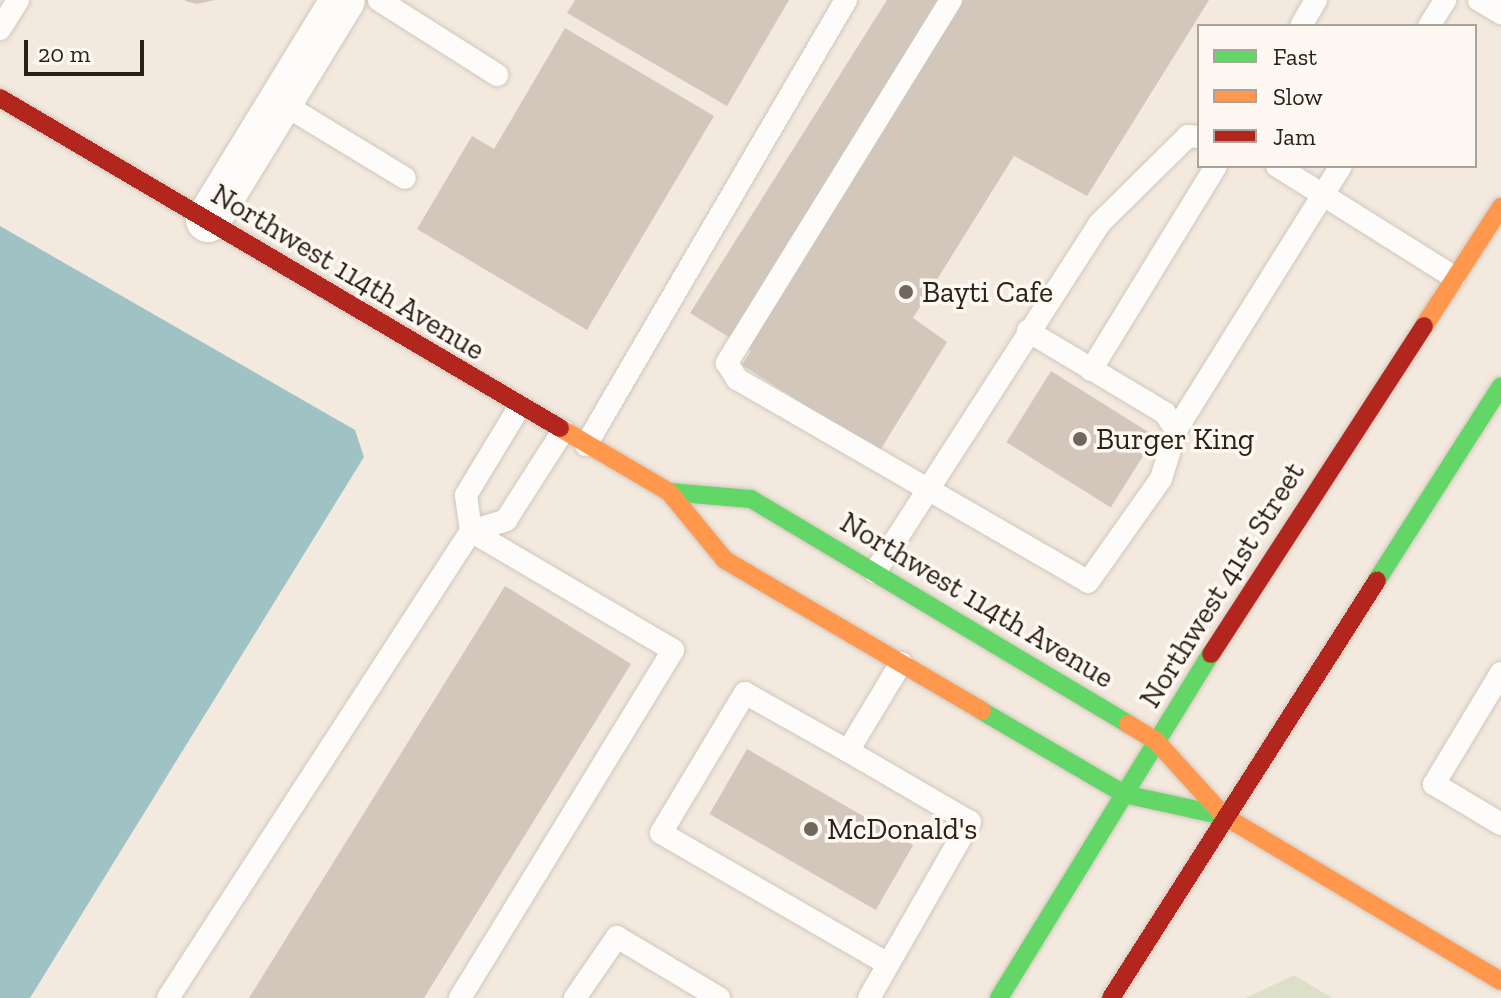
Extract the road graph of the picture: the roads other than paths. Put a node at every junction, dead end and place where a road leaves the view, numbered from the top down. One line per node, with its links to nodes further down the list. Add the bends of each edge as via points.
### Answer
1 (18, 0): 12 (lane)
2 (343, 0): 15 (street)
3 (379, 0): 13 (lane)
4 (846, 0): 31 (lane)
5 (951, 0): 32 (lane, via 727,363 737,379)
6 (1316, 0): 10 (lane)
7 (1445, 0): 11 (lane)
8 (1479, 0): 9 (lane)
9 (1501, 13)
10 (1302, 24)
11 (1430, 24)
12 (0, 29)
13 (497, 75)
14 (0, 98): 23 (street, Northwest 114th Avenue)
15 (280, 102): 20 (lane); 23 (street)
16 (1197, 137): 25 (lane, via 1188,136 1099,224)
17 (1215, 168): 26 (lane)
18 (1280, 168): 21 (lane)
19 (1340, 168): 21 (lane)
20 (405, 178)
21 (1324, 194): 24 (lane); 29 (lane)
22 (1501, 207): 24 (street, Northwest 41st Street)
23 (208, 220): 28 (street, Northwest 114th Avenue)
24 (1454, 277): 38 (street, Northwest 41st Street)
25 (1028, 331): 26 (lane); 32 (lane)
26 (1091, 370): 29 (lane, via 1165,413)
27 (1501, 386): 41 (street)
28 (520, 406): 30 (street, Northwest 114th Avenue); 34 (lane, via 466,495)
29 (1176, 430): 32 (lane, via 1161,479 1088,582)
30 (563, 431): 31 (street, Northwest 114th Avenue); 34 (lane, via 506,520)
31 (586, 445): 33 (street, Northwest 114th Avenue)
32 (926, 490): 35 (lane)
33 (669, 492): 35 (street, Northwest 114th Avenue, via 751,499); 36 (street, Northwest 114th Avenue, via 725,560)
34 (471, 531): 45 (lane); 46 (lane, via 673,650)
35 (875, 572): 38 (street, Northwest 114th Avenue)
36 (901, 663): 39 (lane); 40 (street, Northwest 114th Avenue)
37 (1501, 673): 42 (lane, via 1434,784)
38 (1156, 741): 40 (street, Northwest 41st Street); 41 (street, Northwest 114th Avenue)
39 (848, 751): 43 (lane, via 970,822); 43 (lane, via 745,693 661,833)
40 (1124, 794): 41 (street, Northwest 114th Avenue); 50 (street, Northwest 41st Street)
41 (1224, 816): 44 (street, Northwest 114th Avenue); 51 (street)
42 (1501, 824)
43 (888, 964): 49 (lane)
44 (1501, 981)
45 (168, 998)
46 (460, 998)
47 (575, 998): 48 (lane, via 617,937)
48 (719, 998)
49 (869, 998)
50 (999, 998)
51 (1111, 998)

